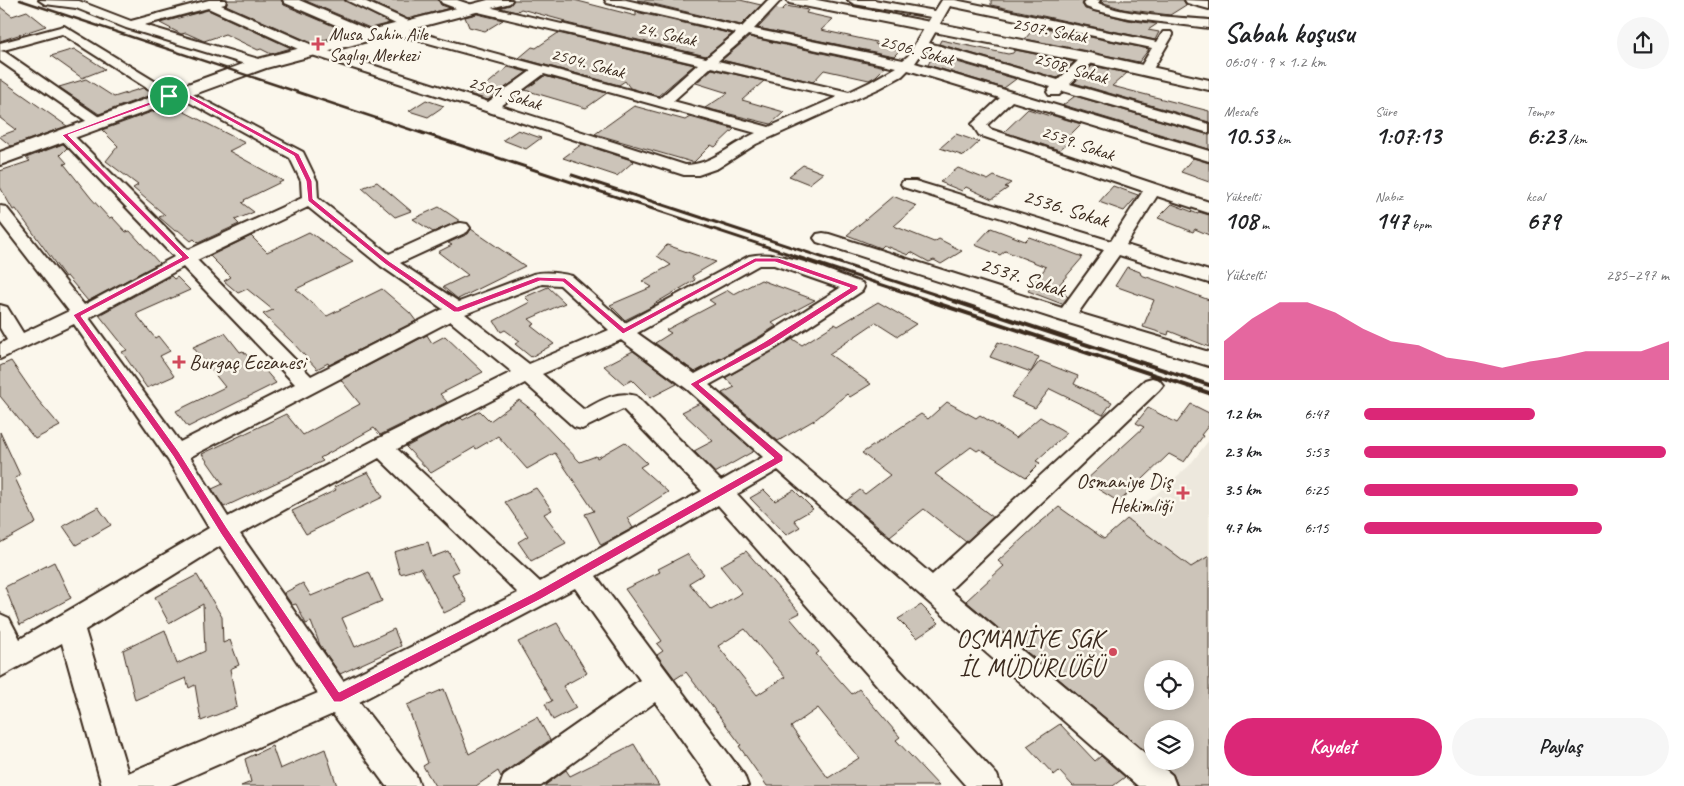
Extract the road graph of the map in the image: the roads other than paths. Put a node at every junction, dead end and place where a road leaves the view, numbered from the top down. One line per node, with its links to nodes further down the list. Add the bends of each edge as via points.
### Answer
1 (47, 0): 20 (street, via 80,5)
2 (224, 0): 14 (street)
3 (288, 0): 23 (street)
4 (352, 0): 21 (street, 2504. Sokak)
5 (446, 0): 16 (street, 24. Sokak)
6 (505, 0): 16 (street)
7 (611, 0): 22 (street, 2506. Sokak)
8 (774, 0): 22 (street)
9 (794, 0): 17 (street, 2507. Sokak)
10 (854, 0): 17 (street)
11 (1094, 0): 18 (street, via 1090,4 1100,8)
12 (1191, 0): 15 (street)
13 (948, 1): 17 (street); 25 (street)
14 (209, 4): 20 (street); 27 (street, 2501. Sokak)
15 (1209, 4)
16 (473, 9): 21 (street); 30 (street, 24. Sokak)
17 (935, 21): 24 (street); 29 (street, 2507. Sokak)
18 (1178, 21): 19 (street); 25 (street)
19 (1209, 24)
20 (130, 25): 31 (street)
21 (402, 28): 23 (street); 33 (street, 2504. Sokak)
22 (745, 31): 30 (street); 32 (street, 2506. Sokak)
23 (372, 36): 27 (street)
24 (922, 45): 32 (street); 35 (street, 2508. Sokak)
25 (1159, 46): 34 (street)
26 (0, 47): 37 (street, via 64,30)
27 (314, 51): 31 (street); 42 (street, 2501. Sokak)
28 (0, 55): 43 (street)
29 (1089, 58): 34 (street, 2507. Sokak); 35 (street)
30 (708, 63): 38 (street, 24. Sokak); 40 (street)
31 (260, 64): 37 (street)
32 (907, 65): 38 (street); 39 (street, 2506. Sokak)
33 (541, 70): 40 (street, 2504. Sokak); 42 (street)
34 (1145, 71): 36 (street, 2507. Sokak)
35 (1062, 85): 41 (street); 44 (street, 2508. Sokak)
36 (1209, 85)
37 (175, 94): 43 (street); 51 (street, via 297,155 309,181)
38 (850, 96): 45 (street)
39 (1010, 96): 41 (street, 2506. Sokak); 50 (street, 2539. Sokak, via 979,124 984,132)
40 (663, 102): 45 (street, 2504. Sokak)
41 (1041, 104): 47 (street, 2506. Sokak)
42 (489, 108): 45 (street, 2501. Sokak, via 684,170 698,170 712,164)
43 (96, 122): 46 (street)
44 (1209, 129)
45 (770, 132)
46 (64, 135): 48 (street); 57 (street)
47 (1209, 156)
48 (0, 159)
49 (909, 184): 56 (street, 2536. Sokak)
50 (1152, 190): 52 (street, 2539. Sokak); 56 (street)
51 (310, 200): 57 (street); 58 (street)
52 (1209, 208)
53 (0, 212): 62 (street)
54 (461, 228): 58 (street)
55 (823, 238): 63 (street, 2537. Sokak)
56 (1116, 247): 59 (street, 2536. Sokak); 63 (street)
57 (186, 258): 62 (street); 71 (street)
58 (387, 262): 60 (street)
59 (1209, 277)
60 (454, 311): 64 (street, via 540,278 565,280); 68 (street); 71 (street)
61 (0, 312): 65 (street)
62 (79, 314): 65 (street); 73 (street)
63 (1066, 316): 67 (street, 2537. Sokak)
64 (623, 332): 68 (street); 69 (street); 69 (street, via 755,260 776,260 855,287 767,344)
65 (20, 343): 66 (street)
66 (0, 352)
67 (1209, 359)
68 (527, 373): 72 (street); 75 (street, via 582,421 616,402 628,401)
69 (694, 384): 74 (street)
70 (1152, 385): 78 (street)
71 (309, 386): 73 (street)
72 (381, 447): 76 (street); 79 (street)
73 (176, 454): 76 (street)
74 (780, 458): 75 (street); 78 (street)
75 (720, 494): 77 (street); 90 (street)
76 (224, 531): 80 (street); 84 (street)
77 (579, 573): 79 (street); 83 (street)
78 (932, 591): 91 (street)
79 (538, 596): 84 (street)
80 (70, 625): 82 (street); 86 (street)
81 (0, 626): 82 (street)
82 (8, 660)
83 (658, 683): 85 (street); 89 (street)
84 (338, 698): 87 (street); 88 (street)
85 (519, 785)
86 (116, 786)
87 (133, 786)
88 (405, 786)
89 (733, 786)
90 (986, 786)
91 (1160, 786)

